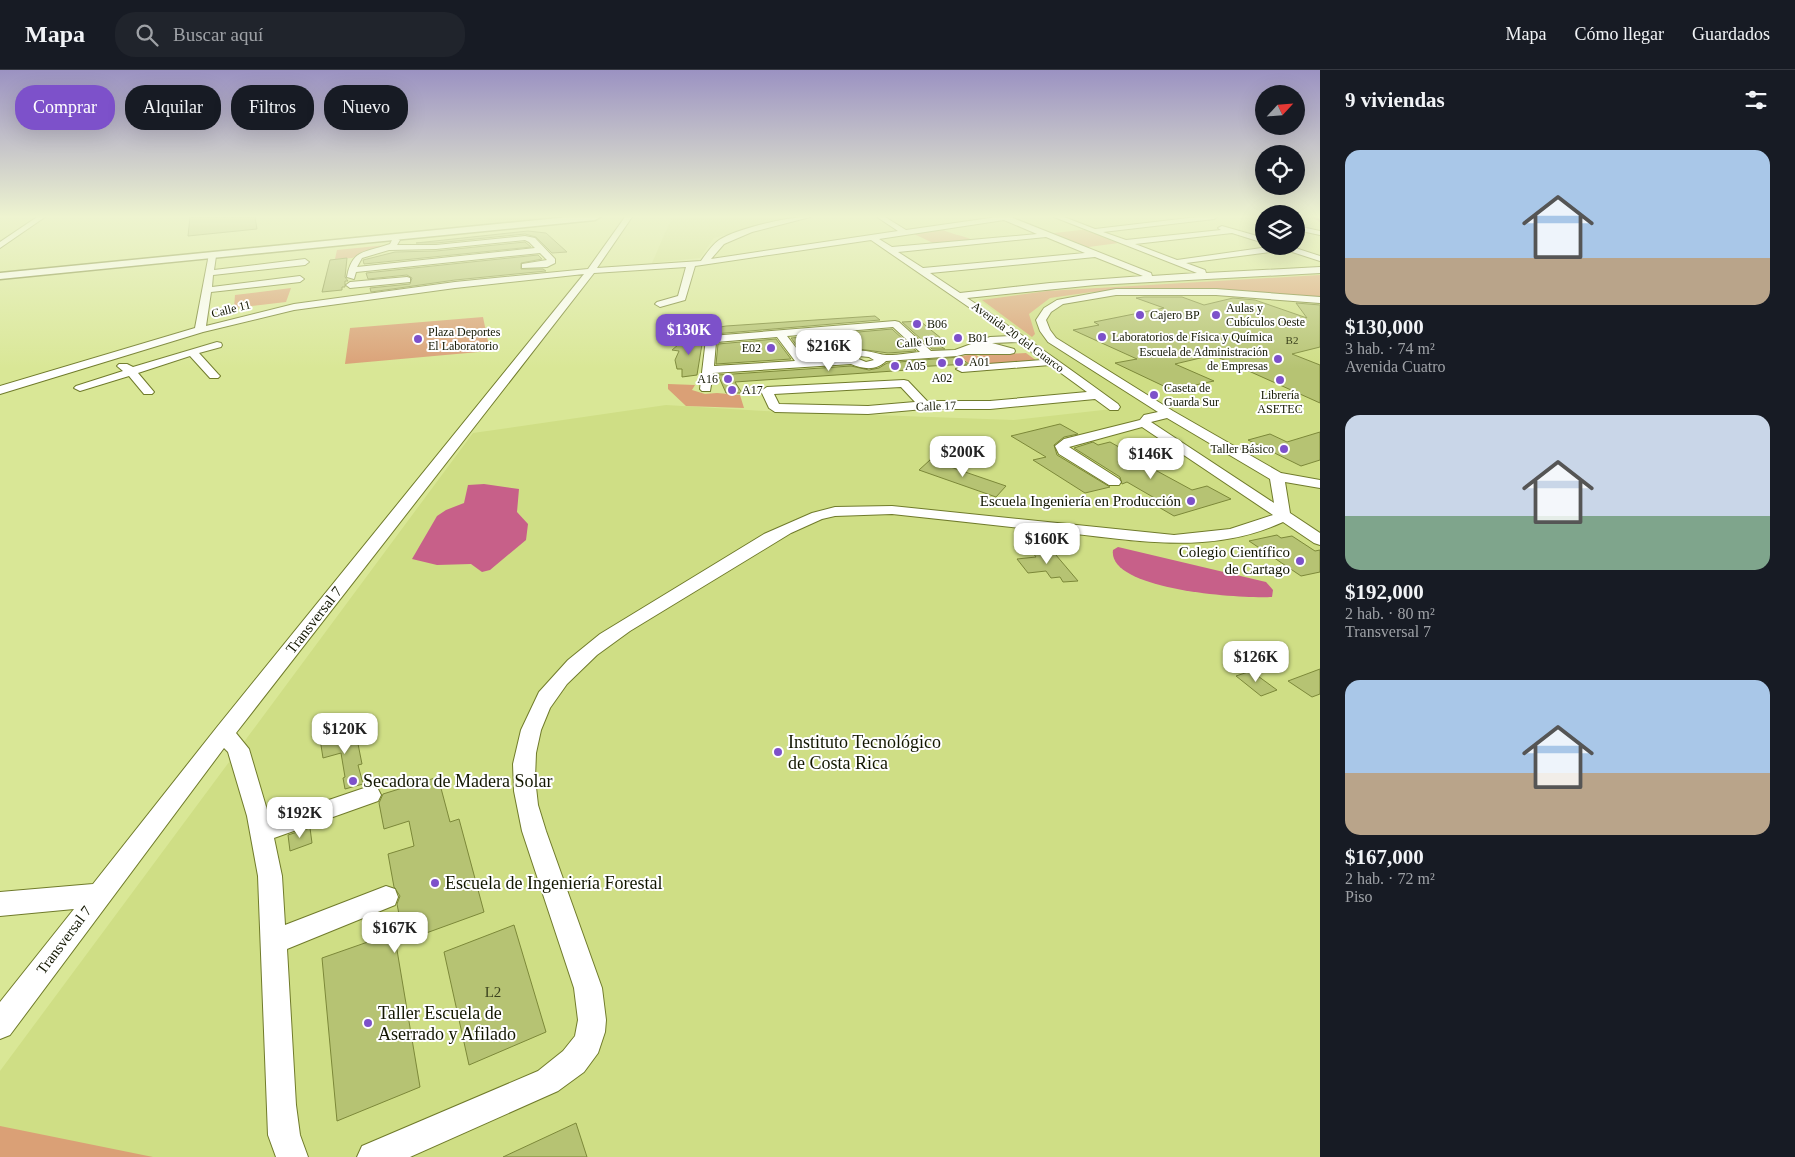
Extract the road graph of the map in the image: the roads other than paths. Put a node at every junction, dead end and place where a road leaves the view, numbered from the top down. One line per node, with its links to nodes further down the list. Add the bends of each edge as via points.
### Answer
1 (88, 268): 19 (main road)
2 (211, 268): 17 (street)
3 (256, 268): 17 (street)
4 (304, 268): 25 (street)
5 (362, 268): 13 (street); 22 (street)
6 (593, 268): 15 (street, Transversal 7)
7 (638, 268): 15 (street, Calle 11)
8 (690, 268): 30 (street, via 682,298)
9 (917, 268): 16 (street, Avenida 20 del Guarco)
10 (956, 268): 16 (street)
11 (1132, 268): 20 (street)
12 (1191, 268): 18 (street)
13 (352, 270): 23 (street)
14 (1320, 270): 18 (street)
15 (591, 271): 27 (street, Calle 11); 68 (street, Transversal 7)
16 (922, 271): 26 (street, Avenida 20 del Guarco)
17 (210, 273): 24 (street)
18 (1209, 275): 20 (street)
19 (0, 276)
20 (1153, 276): 26 (street)
21 (412, 279): 22 (street)
22 (364, 283): 23 (street); 27 (street)
23 (350, 285): 28 (street)
24 (206, 290): 25 (street); 32 (street)
25 (297, 293): 28 (street, Calle 11); 32 (street, Calle 11)
26 (960, 296): 34 (street, Avenida 20 del Guarco)
27 (361, 297): 28 (street, Calle 11)
28 (348, 299)
29 (1320, 300): 35 (street, via 1243,293 1116,292 1060,302 1048,310 1041,320)
30 (660, 304)
31 (840, 329): 33 (street); 43 (street); 44 (street, via 895,324)
32 (200, 330): 45 (street, Calle 11)
33 (779, 333): 49 (street); 51 (street, via 710,339)
34 (1016, 337): 35 (street, Calle Uno); 36 (street, Calle Uno); 38 (street, via 1017,346); 41 (street, Avenida 20 del Guarco)
35 (1050, 338): 61 (street)
36 (982, 342): 38 (street); 39 (street, Calle Uno)
37 (217, 345): 42 (street)
38 (994, 347): 40 (street)
39 (965, 350): 40 (street); 44 (street, Calle Uno)
40 (1010, 351): 41 (street)
41 (1037, 351): 48 (street, Avenida 20 del Guarco)
42 (192, 352): 52 (street); 53 (street)
43 (862, 353): 46 (street); 47 (street, via 850,357)
44 (929, 355): 46 (street, Calle Uno)
45 (111, 357): 52 (street); 56 (street, Calle 11)
46 (880, 358): 47 (street, via 880,362 875,364)
47 (853, 362): 49 (street)
48 (1053, 362): 50 (street); 58 (street, Avenida 20 del Guarco)
49 (803, 364): 51 (street)
50 (962, 369)
51 (707, 370): 55 (street)
52 (131, 371): 54 (street); 57 (street)
53 (214, 376)
54 (80, 388)
55 (706, 389)
56 (0, 390)
57 (148, 392)
58 (1098, 395): 59 (street, Calle 17, via 990,405); 60 (street, Avenida 20 del Guarco)
59 (924, 405): 59 (street, Calle 17, via 868,410 775,408 767,391 904,383)
60 (1114, 407)
61 (1169, 414): 62 (street, via 1148,418); 63 (street)
62 (1144, 423): 64 (street, via 1062,446 1064,451); 66 (street)
63 (1277, 478): 65 (street); 66 (street)
64 (1114, 482)
65 (1320, 484)
66 (1282, 516): 67 (street); 76 (street, via 1240,533 1174,540 892,510 847,510 819,515 740,556 590,651 560,679 542,704 530,732 524,763 525,796 583,972 592,1010 592,1033 584,1051 568,1068 548,1081)
67 (1320, 540)
68 (224, 733): 70 (street, via 238,749); 71 (street, Transversal 7)
69 (370, 795): 70 (street)
70 (261, 832): 74 (street, via 270,876)
71 (98, 895): 73 (street); 75 (street, Transversal 7)
72 (386, 897): 74 (street)
73 (0, 904)
74 (274, 942): 77 (street, via 281,1105 284,1136)
75 (0, 1025)
76 (411, 1150): 78 (street)
77 (292, 1157)
78 (373, 1157)

